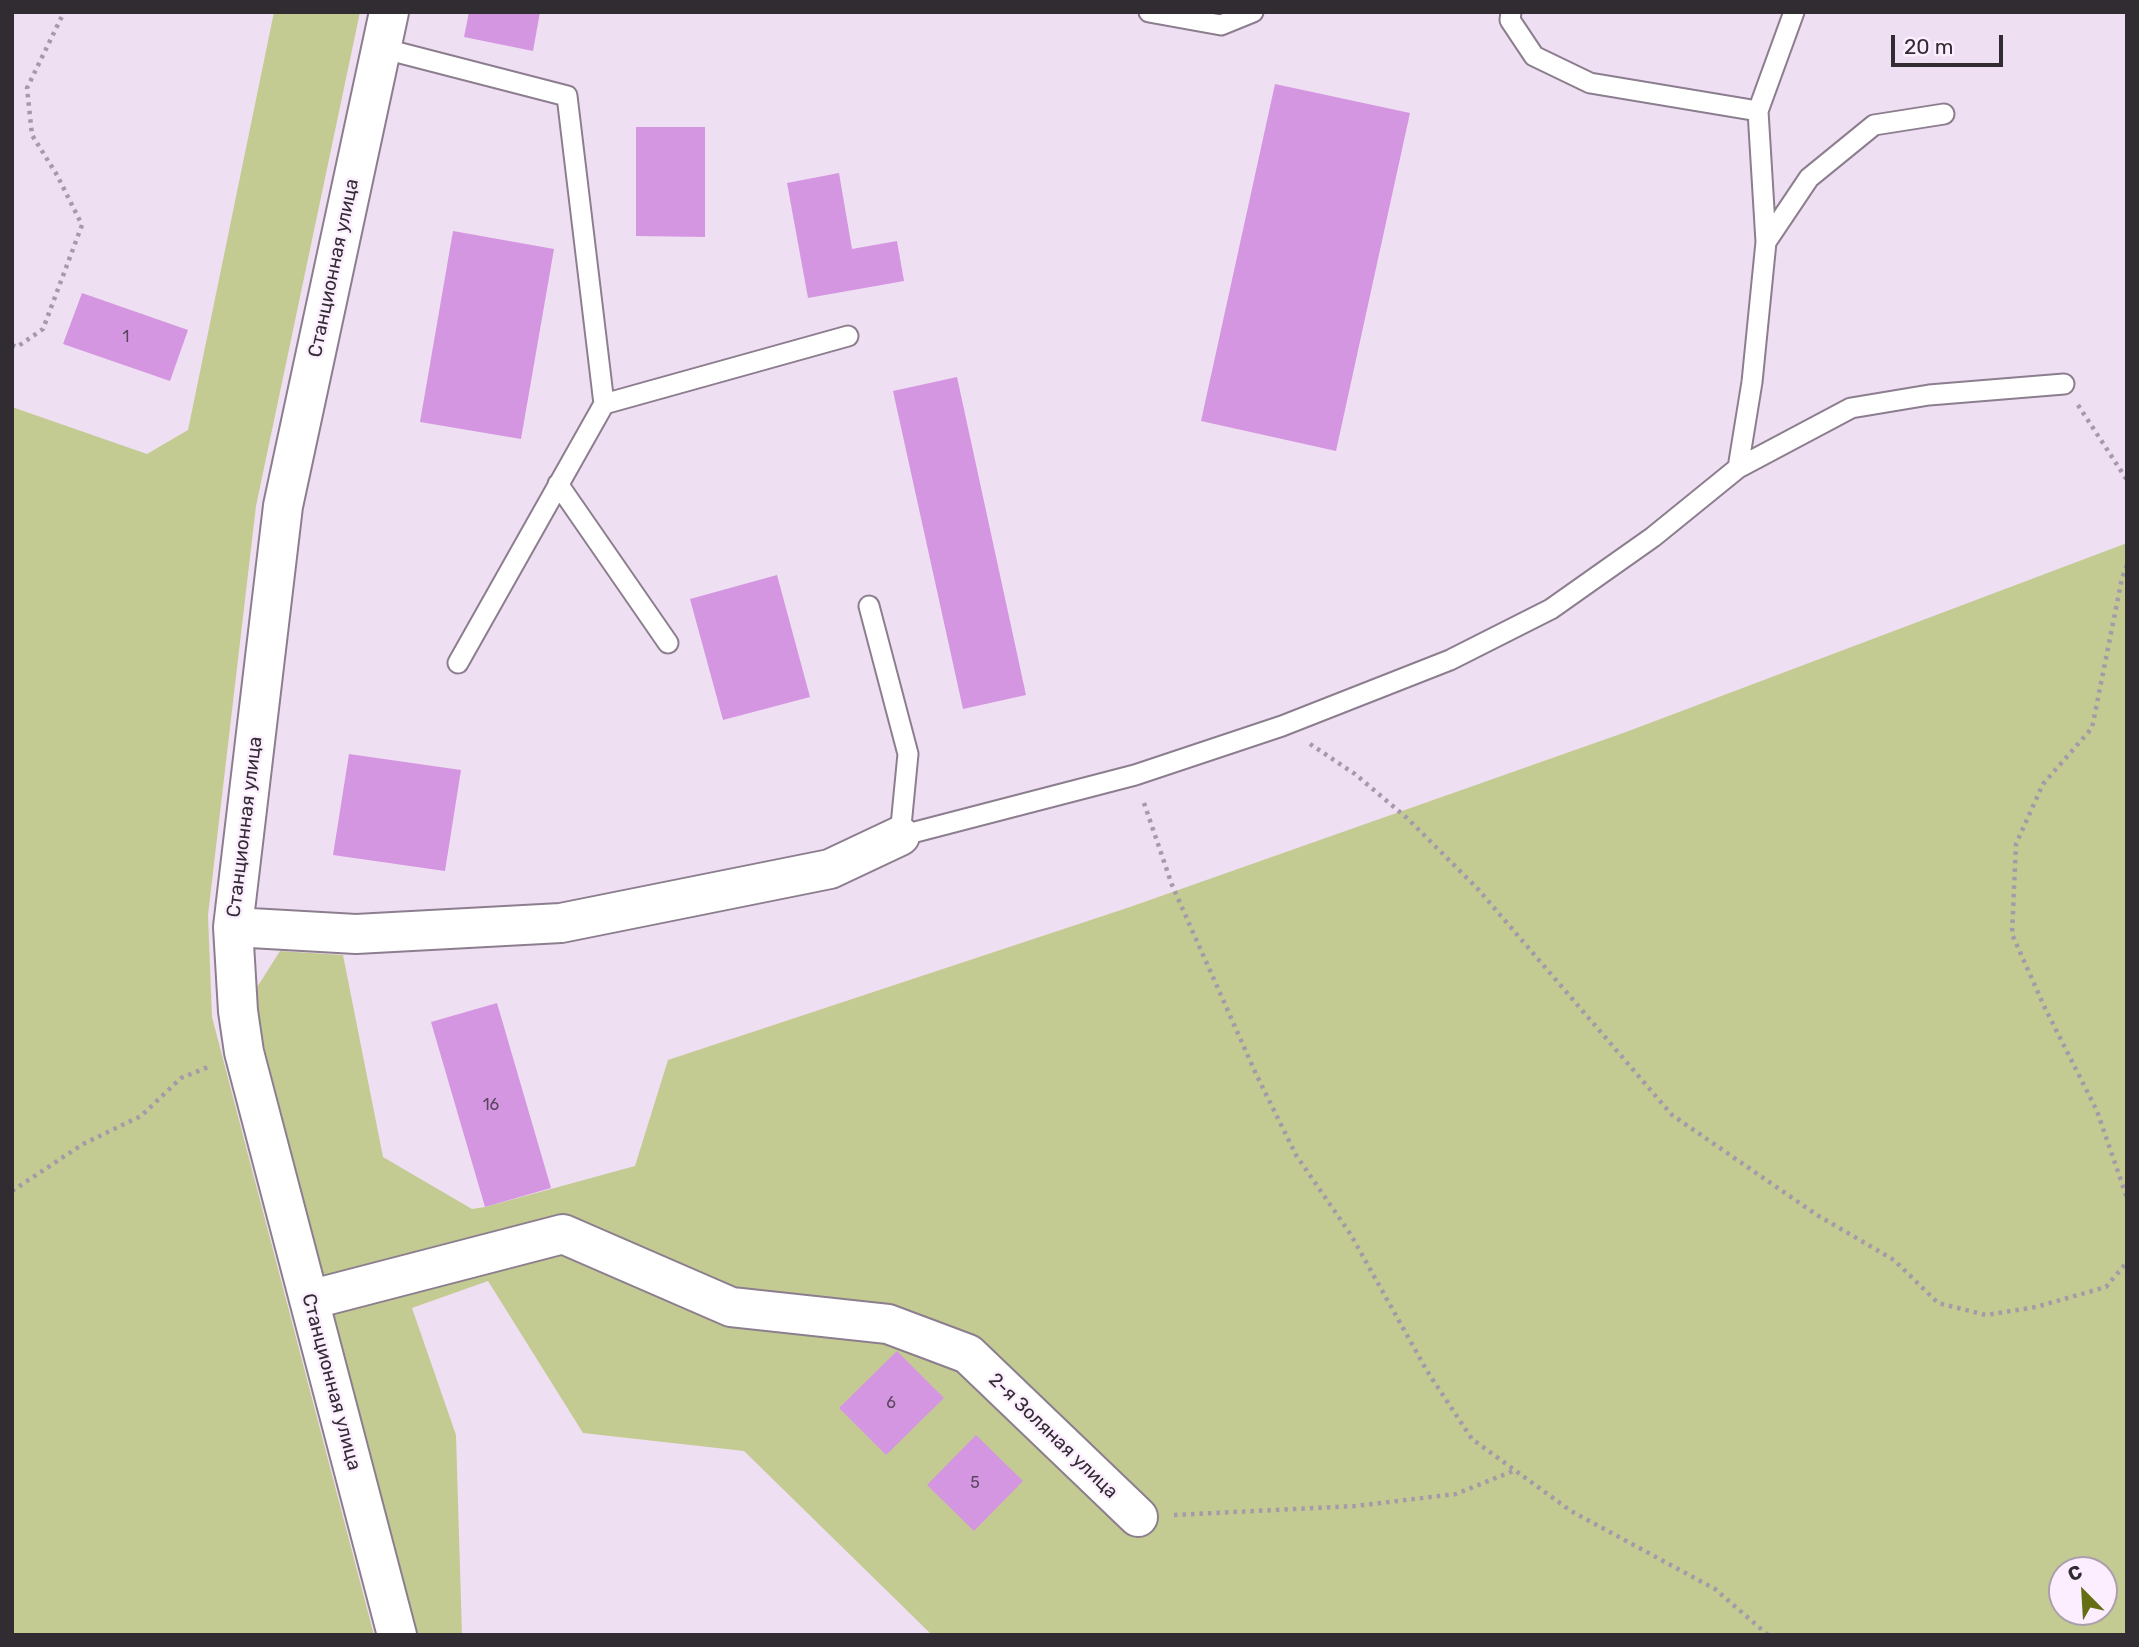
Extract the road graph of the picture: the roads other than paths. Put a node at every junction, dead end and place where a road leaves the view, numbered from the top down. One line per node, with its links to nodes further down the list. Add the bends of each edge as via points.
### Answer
1 (1149, 12): 2 (lane, via 1221,25)
2 (1253, 12)
3 (1511, 12): 6 (lane, via 1510,20 1534,57 1590,83)
4 (1794, 12): 6 (lane)
5 (385, 30): 11 (lane, via 568,96); 18 (street, Станционная улица, via 283,506)
6 (1758, 111): 8 (lane)
7 (1944, 114): 8 (lane, via 1874,125 1809,178)
8 (1766, 242): 12 (lane)
9 (848, 337): 11 (lane)
10 (2064, 384): 12 (lane, via 1929,395 1851,408)
11 (604, 404): 13 (lane)
12 (1738, 468): 17 (lane, via 1653,537 1551,609 1450,660 1282,726 1135,775)
13 (558, 484): 15 (lane); 16 (lane)
14 (869, 606): 17 (lane, via 908,754)
15 (667, 643)
16 (458, 663)
17 (900, 836): 18 (street, via 830,869 561,923 356,934)
18 (233, 927): 19 (street, Станционная улица, via 244,1052)
19 (309, 1300): 20 (street, 2-я Золяная улица, via 563,1234 731,1307 888,1324 968,1354); 21 (street, Станционная улица)
20 (1138, 1517)
21 (397, 1635)

